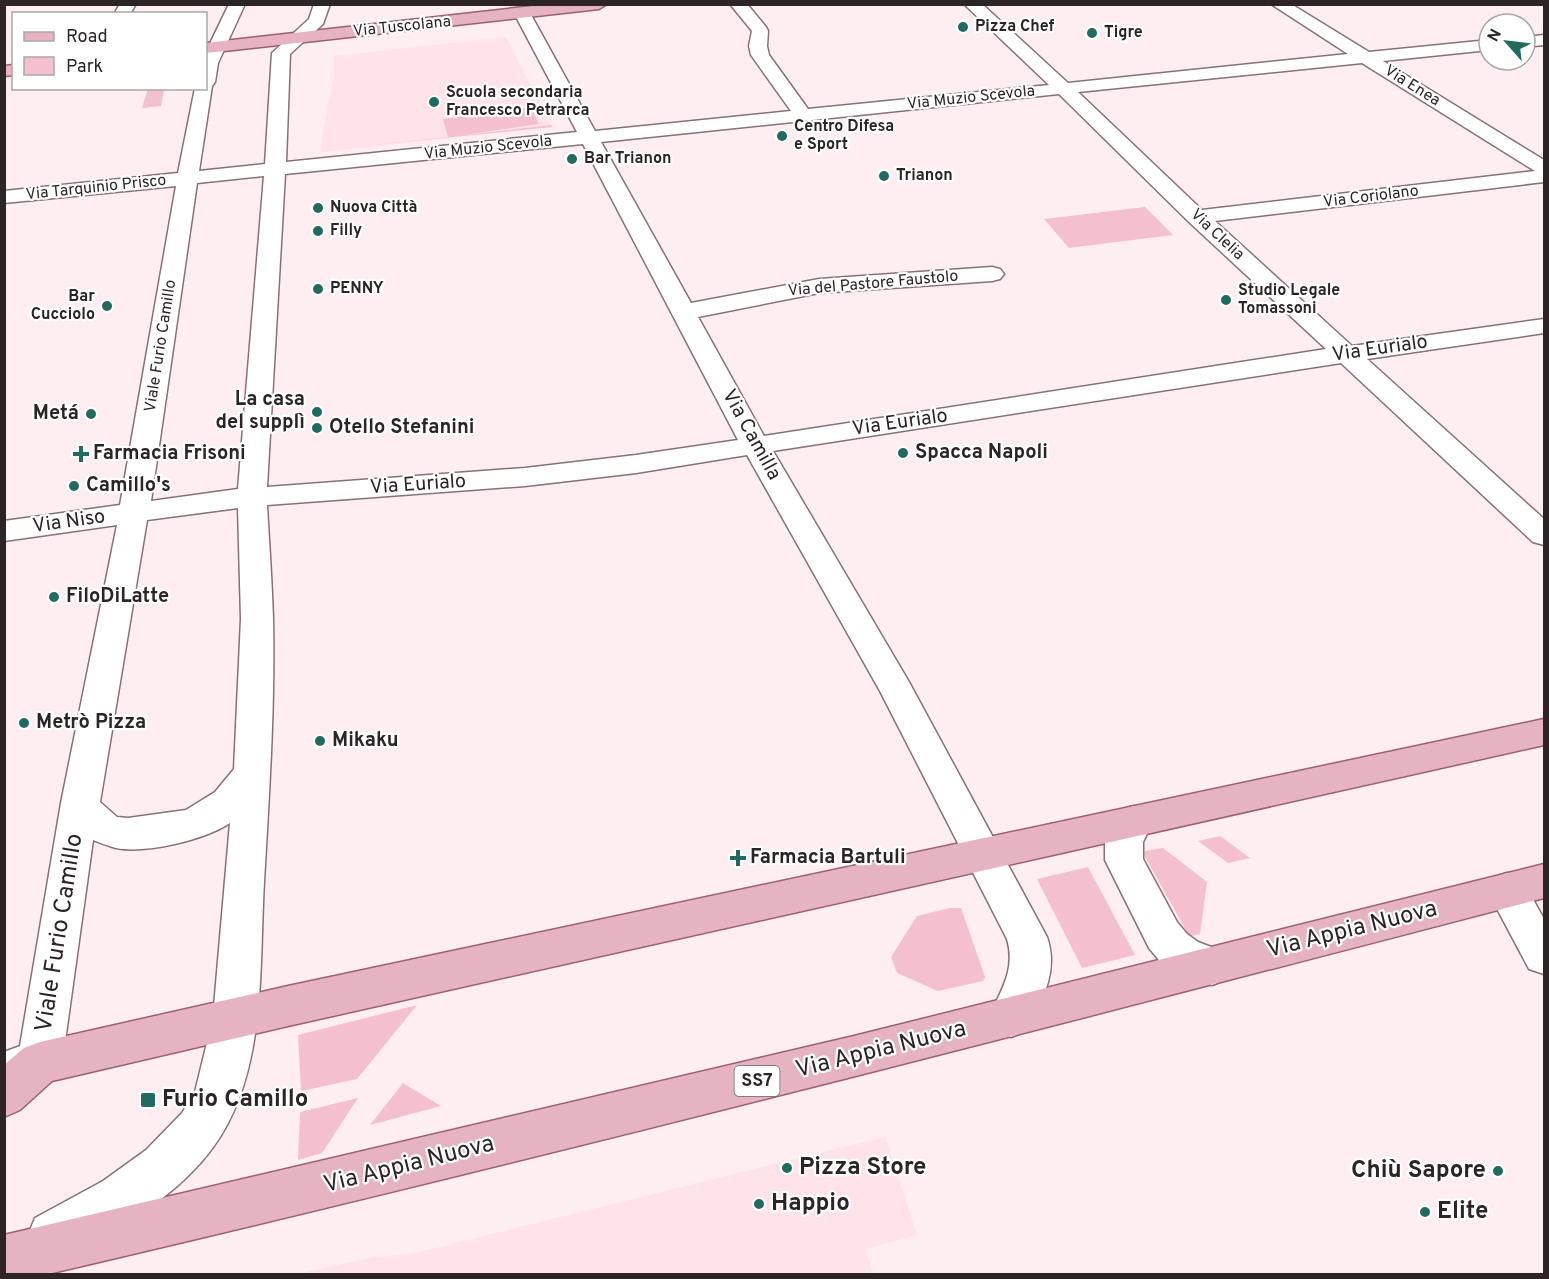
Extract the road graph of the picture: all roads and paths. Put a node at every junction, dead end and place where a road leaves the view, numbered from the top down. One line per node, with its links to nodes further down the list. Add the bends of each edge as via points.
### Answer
1 (237, 4): 10 (street)
2 (322, 4): 8 (street, via 317,21)
3 (599, 4): 7 (main road, Via Tuscolana)
4 (738, 4): 15 (street, via 760,31 760,55)
5 (972, 4): 13 (street, Via Clelia)
6 (1279, 4): 11 (street, Via Enea)
7 (515, 14): 8 (main road, Via Tuscolana); 16 (street, Via Camilla)
8 (298, 38): 10 (main road, Via Tuscolana); 18 (street, via 281,53)
9 (1477, 46): 11 (street, Via Muzio Scevola)
10 (212, 47): 12 (street)
11 (1366, 58): 13 (street, Via Muzio Scevola); 17 (street, Via Enea)
12 (207, 76)
13 (1065, 89): 15 (street, Via Muzio Scevola); 22 (street, Via Clelia)
14 (204, 90): 20 (street, Viale Furio Camillo)
15 (803, 115): 16 (street, Via Muzio Scevola)
16 (589, 138): 18 (street, Via Muzio Scevola); 24 (street, Via Camilla)
17 (1545, 168)
18 (274, 170): 20 (street); 28 (street)
19 (1545, 176): 22 (street, Via Coriolano)
20 (187, 178): 21 (street, Via Tarquinio Prisco); 29 (street, Viale Furio Camillo)
21 (4, 197)
22 (1197, 217): 26 (street, Via Clelia)
23 (992, 274): 24 (street, Via del Pastore Faustolo, via 819,286)
24 (684, 312): 27 (street, Via Camilla)
25 (1545, 326): 26 (street, Via Eurialo)
26 (1347, 354): 27 (street, Via Eurialo); 31 (street, Via Clelia)
27 (755, 445): 28 (street, Via Eurialo, via 554,474); 36 (street, Via Camilla, via 869,641)
28 (252, 497): 29 (street); 33 (street, via 257,620)
29 (133, 513): 30 (street, Via Niso); 34 (street, Viale Furio Camillo)
30 (4, 531)
31 (1545, 535)
32 (1545, 732): 35 (main road)
33 (252, 772): 34 (street, Viale Furio Camillo, via 225,807 186,826 140,833 116,832 92,821); 41 (street)
34 (80, 802): 42 (street, Viale Furio Camillo)
35 (1134, 821): 36 (main road); 39 (street, via 1124,842 1124,860 1163,935 1185,957)
36 (985, 854): 40 (street, Via Camilla, via 1031,948 1031,978); 41 (main road)
37 (1526, 885): 38 (street); 39 (main road, Via Appia Nuova / SS7)
38 (1545, 956)
39 (1212, 966): 40 (main road, Via Appia Nuova / SS7)
40 (1011, 1017): 44 (main road, Via Appia Nuova / SS7, via 314,1188)
41 (235, 1018): 42 (main road); 44 (street, Via Appia Nuova, via 213,1105 178,1152 134,1189)
42 (22, 1067): 43 (main road)
43 (4, 1095)
44 (4, 1259)

